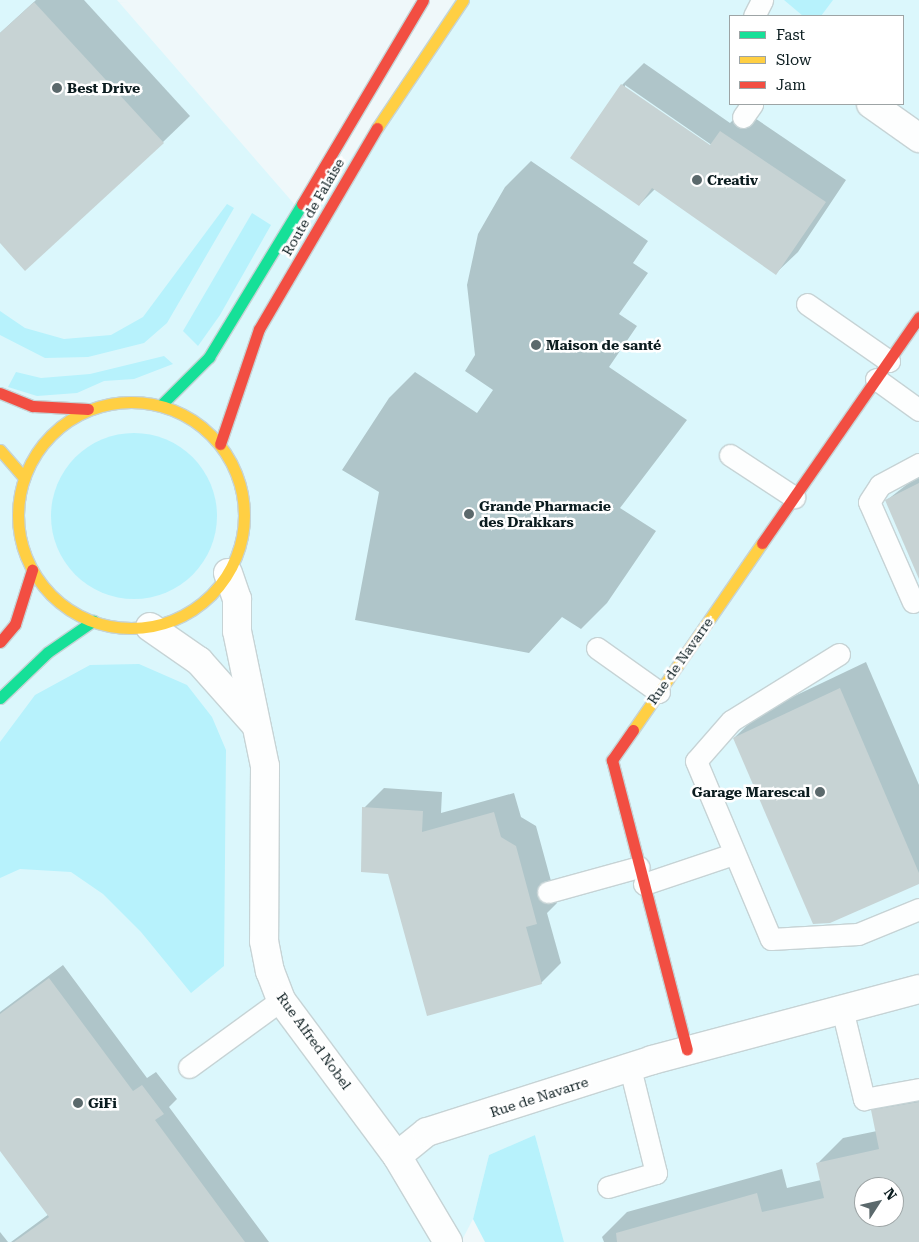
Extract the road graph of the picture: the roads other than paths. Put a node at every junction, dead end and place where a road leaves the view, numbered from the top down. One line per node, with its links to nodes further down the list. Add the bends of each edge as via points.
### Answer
1 (423, 0): 12 (main road, Route de Falaise, via 233,320 209,357)
2 (463, 0): 15 (main road, Route de Falaise, via 392,102 259,329)
3 (762, 0): 4 (lane)
4 (754, 15)
5 (872, 105): 6 (street)
6 (919, 138)
7 (807, 304): 9 (lane)
8 (919, 317): 9 (main road, Rue de Navarre)
9 (889, 361): 10 (main road, Rue de Navarre)
10 (876, 379): 14 (lane); 20 (main road, Rue de Navarre)
11 (0, 393): 13 (main road, via 33,406)
12 (161, 405): 13 (main road, via 112,402); 15 (main road, via 194,420)
13 (88, 409): 19 (main road, via 60,425 38,449)
14 (919, 410)
15 (220, 444): 22 (main road, via 237,474 245,508 242,542)
16 (0, 450): 19 (main road)
17 (730, 455): 20 (lane)
18 (919, 464): 23 (lane, via 880,485 869,502)
19 (24, 478): 21 (main road, via 18,509 20,533)
20 (794, 497): 29 (main road, Rue de Navarre)
21 (32, 570): 24 (main road, via 68,610); 26 (main road, via 15,624)
22 (228, 573): 25 (main road, via 208,598 181,617); 31 (street, Rue Alfred Nobel, via 237,599 237,631)
23 (913, 602)
24 (93, 621): 25 (main road, via 121,628); 30 (main road, via 48,652)
25 (150, 627): 31 (street, via 199,661)
26 (0, 642)
27 (597, 648): 29 (lane)
28 (839, 654): 32 (lane, via 731,721 696,760)
29 (659, 692): 33 (main road, Rue de Navarre, via 612,760)
30 (0, 698)
31 (256, 724): 37 (street, Rue Alfred Nobel, via 265,766 268,816 264,941)
32 (733, 854): 33 (lane); 35 (lane, via 772,939 858,934)
33 (642, 876): 34 (lane); 39 (main road, Rue de Navarre)
34 (548, 892)
35 (919, 909)
36 (919, 989): 38 (street, Rue de Navarre)
37 (281, 1000): 40 (lane); 43 (street, Rue Alfred Nobel)
38 (842, 1010): 39 (street, Rue de Navarre); 42 (lane, via 864,1099)
39 (687, 1049): 41 (street, Rue de Navarre)
40 (189, 1067)
41 (630, 1068): 43 (street, Rue de Navarre, via 427,1132); 44 (lane, via 656,1173)
42 (919, 1089)
43 (396, 1156): 45 (street, Rue Alfred Nobel)
44 (608, 1187)
45 (446, 1240)

